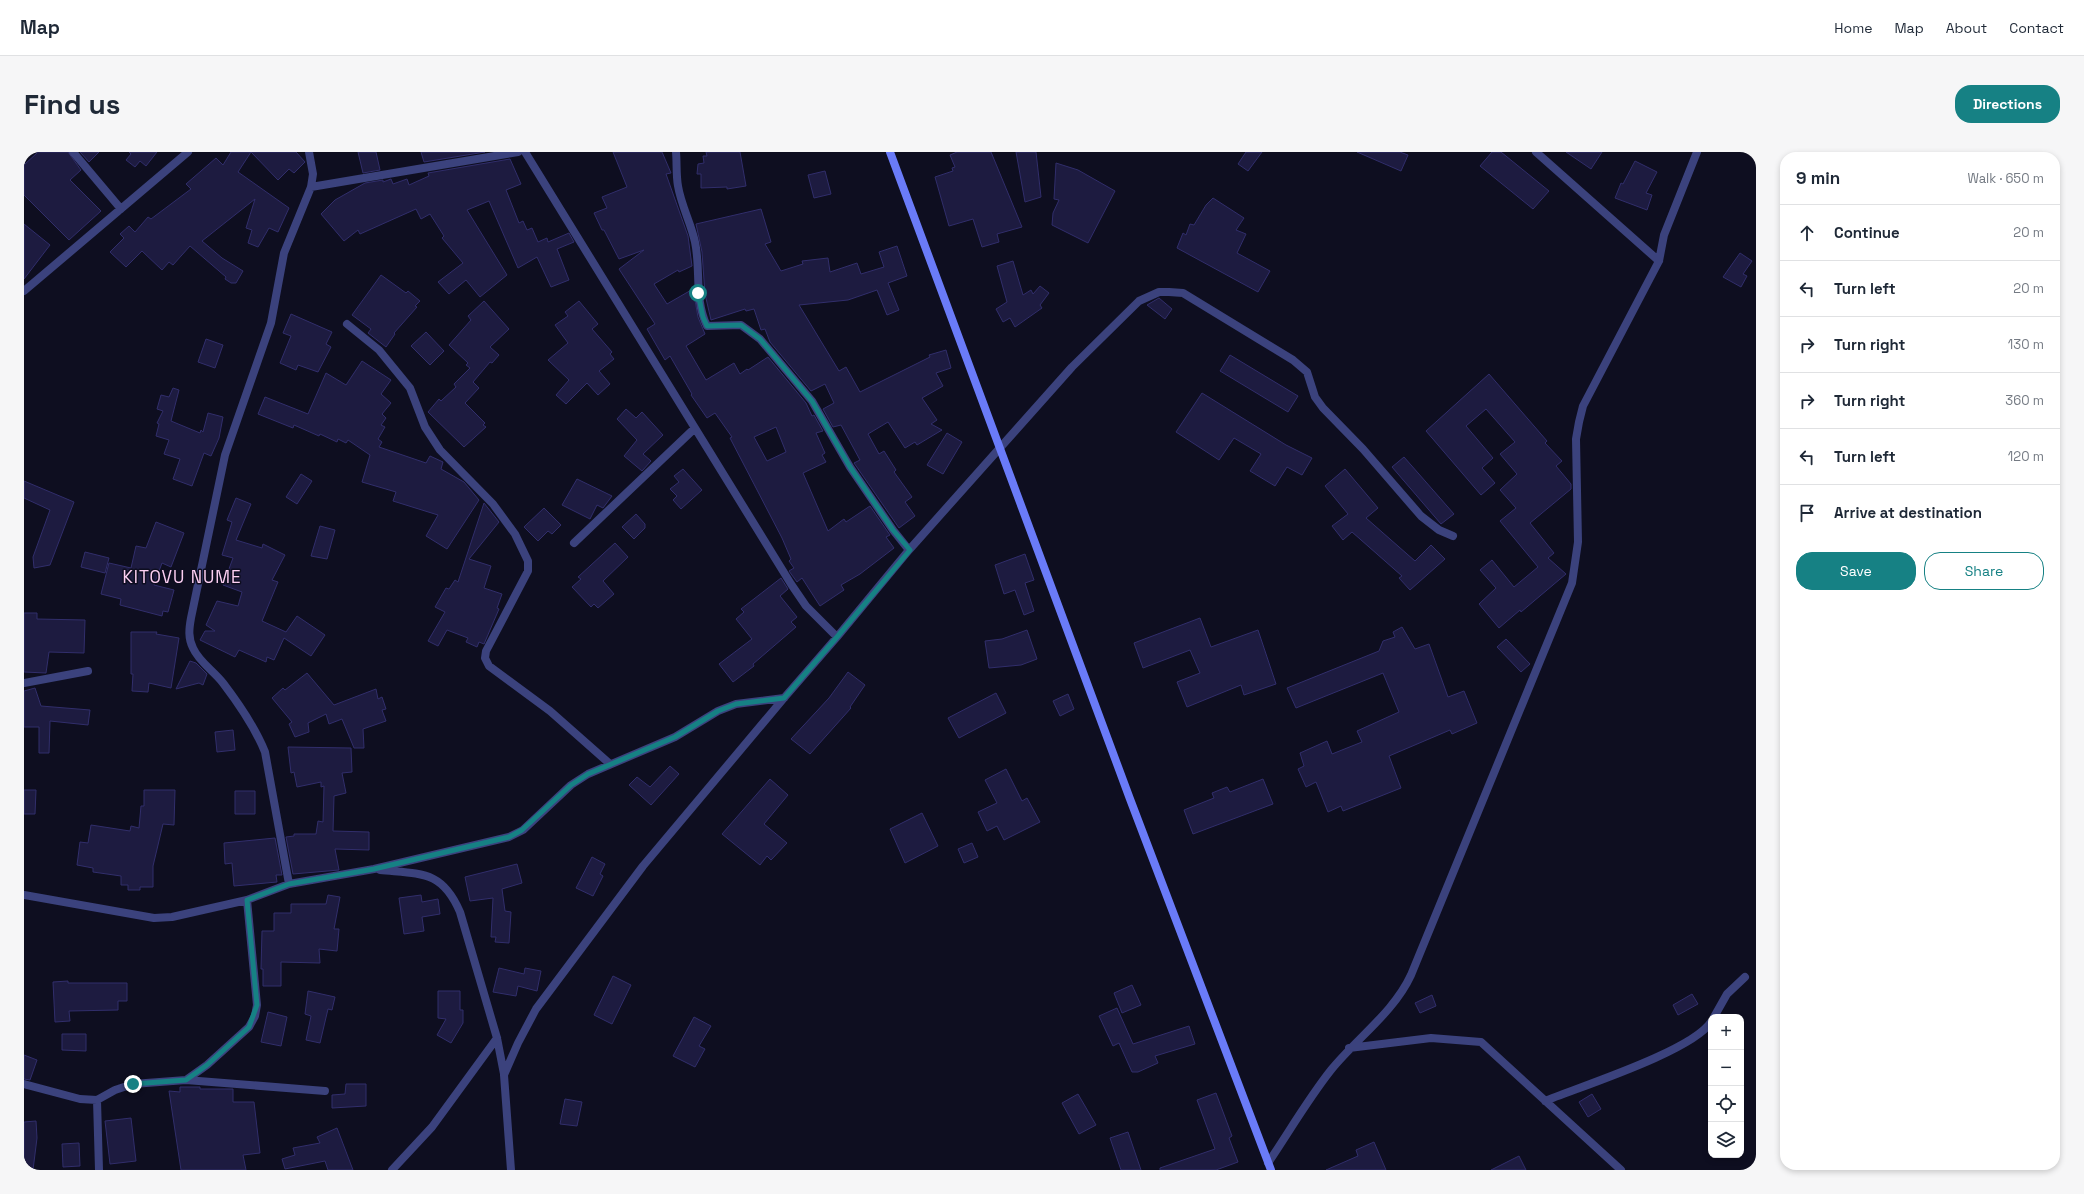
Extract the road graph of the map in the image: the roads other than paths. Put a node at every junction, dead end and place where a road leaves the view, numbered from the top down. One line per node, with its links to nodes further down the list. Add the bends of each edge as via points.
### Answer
1 (73, 152): 11 (street)
2 (188, 152): 11 (street)
3 (309, 152): 10 (street, via 313,174)
4 (518, 152): 10 (street)
5 (525, 152): 15 (street)
6 (676, 152): 19 (street, via 678,186 695,241 699,270 698,293 707,326 741,325 760,339 812,401 850,467 893,530)
7 (890, 152): 16 (street)
8 (1536, 152): 12 (street)
9 (1697, 152): 12 (street, via 1664,235)
10 (312, 188): 26 (street, via 284,253 271,323 225,455 189,636 193,650 222,682 261,742)
11 (122, 209): 13 (street)
12 (1659, 261): 33 (street, via 1583,406 1576,439 1578,542 1572,583 1406,987 1398,999)
13 (24, 291)
14 (347, 324): 24 (street, via 379,350 410,388 424,427 440,450 493,504 515,534 528,561 528,572 486,651 485,658 489,666 550,711)
15 (695, 428): 18 (street); 20 (street, via 806,606)
16 (1000, 449): 17 (street, via 1072,367 1139,301 1159,292 1183,293 1293,360 1307,372 1315,397 1323,408 1363,448 1421,516 1439,530); 19 (street); 40 (street)
17 (1453, 536)
18 (574, 543)
19 (910, 550): 20 (street)
20 (837, 637): 23 (street)
21 (88, 671): 22 (street)
22 (24, 682)
23 (784, 698): 24 (street, via 736,704 718,711 675,737); 34 (street, via 643,866 536,1009)
24 (610, 764): 25 (street, via 571,785 535,820 509,837)
25 (374, 869): 26 (street); 32 (street, via 425,874 442,883 453,896)
26 (289, 884): 28 (street)
27 (24, 895): 28 (street, via 154,918 172,917)
28 (247, 900): 35 (street, via 257,1005 255,1016 249,1027 207,1065)
29 (1745, 977): 30 (street, via 1727,994)
30 (1716, 1014)
31 (1708, 1026): 39 (street, via 1695,1038 1661,1055)
32 (497, 1038): 34 (street); 42 (street, via 432,1126)
33 (1349, 1048): 39 (street, via 1431,1038 1481,1042); 40 (street, via 1330,1071)
34 (504, 1075): 43 (street)
35 (186, 1080): 37 (street); 38 (street, via 133,1084)
36 (24, 1084): 38 (street, via 80,1099)
37 (324, 1091)
38 (97, 1100): 41 (street)
39 (1545, 1101): 44 (street)
40 (1269, 1167)
41 (98, 1170)
42 (392, 1170)
43 (512, 1170)
44 (1621, 1170)

